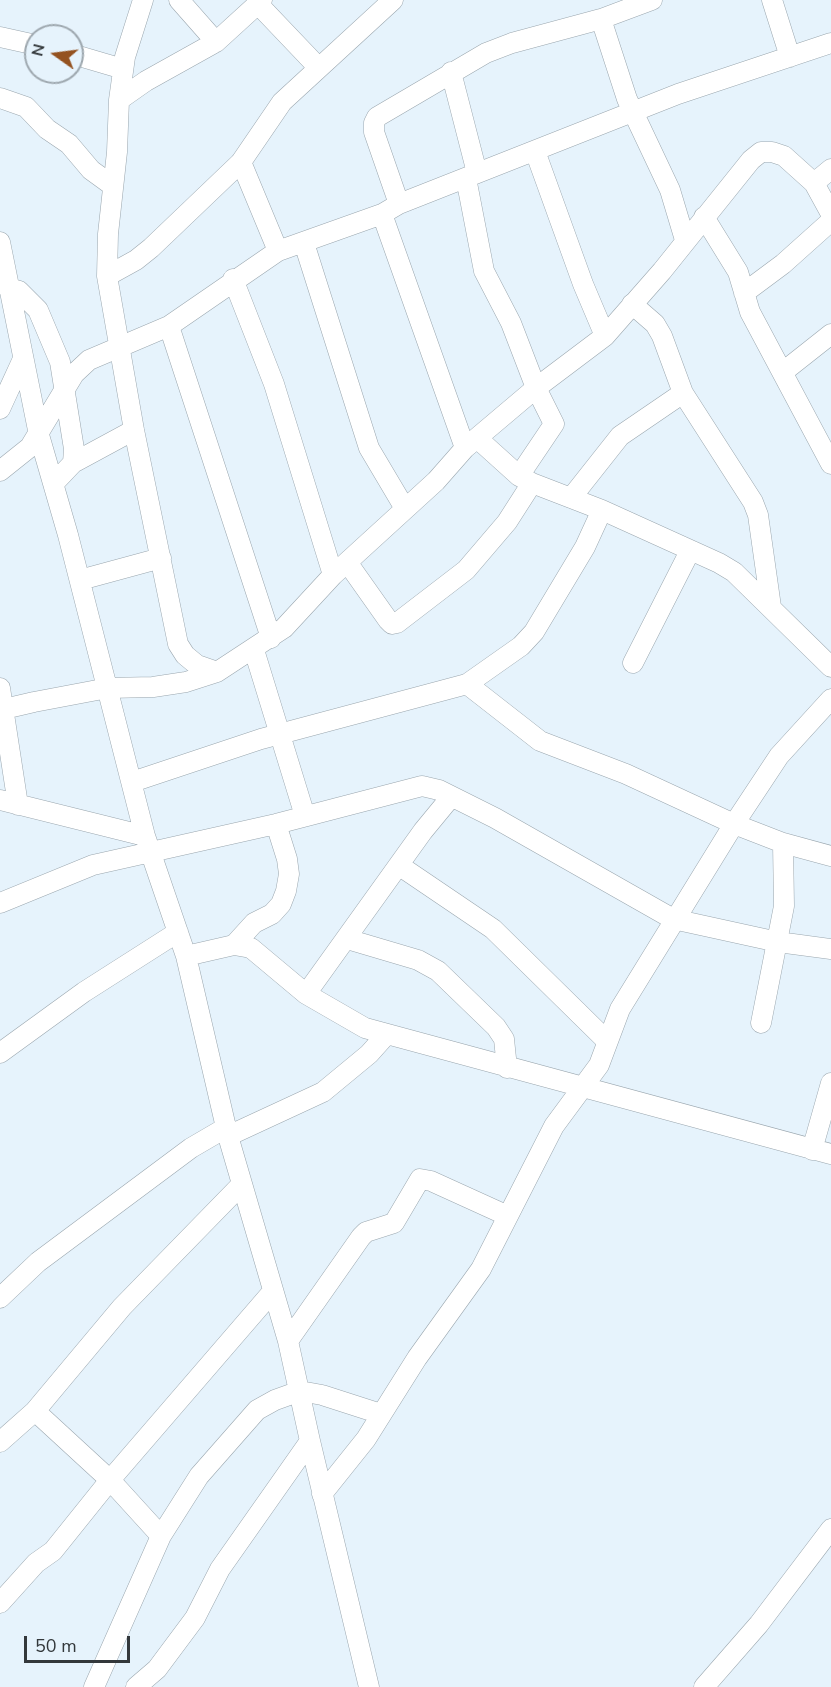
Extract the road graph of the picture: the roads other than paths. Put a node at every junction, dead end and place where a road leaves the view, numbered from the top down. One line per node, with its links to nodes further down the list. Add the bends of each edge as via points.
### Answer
1 (143, 0): 15 (street)
2 (179, 0): 10 (street)
3 (393, 0): 14 (street)
4 (652, 0): 7 (street)
5 (772, 0): 12 (street)
6 (260, 2): 10 (street); 14 (street)
7 (601, 19): 16 (street, via 512,43); 19 (street)
8 (0, 37): 9 (street)
9 (24, 42)
10 (216, 42): 18 (street)
11 (831, 43): 12 (street)
12 (790, 57): 19 (street)
13 (84, 58): 15 (street)
14 (318, 67): 21 (street, via 268,119)
15 (123, 69): 18 (street)
16 (451, 72): 23 (street); 26 (street, via 389,108 374,123)
17 (0, 98): 25 (street, via 26,107)
18 (119, 100): 25 (street)
19 (633, 113): 20 (street); 30 (street, via 670,190)
20 (535, 151): 23 (street); 41 (street, via 582,284)
21 (241, 162): 33 (street); 34 (street, via 144,254)
22 (831, 169): 24 (street)
23 (472, 176): 26 (street); 46 (street, via 484,271 511,323)
24 (814, 183): 27 (street); 28 (street, via 784,156 762,152)
25 (113, 186): 34 (street)
26 (390, 209): 32 (street); 51 (street)
27 (831, 214)
28 (704, 217): 30 (street); 36 (street, via 738,272)
29 (831, 220): 36 (street)
30 (685, 240): 38 (street)
31 (0, 242): 37 (street)
32 (304, 243): 33 (street); 58 (street, via 369,448)
33 (278, 251): 35 (street)
34 (107, 276): 42 (street)
35 (233, 279): 39 (street); 62 (street)
36 (744, 293): 44 (street, via 750,312)
37 (6, 299): 43 (street); 45 (street, via 19,291 38,310 60,362)
38 (632, 304): 41 (street); 47 (street, via 655,324 662,336)
39 (169, 326): 42 (street); 65 (street)
40 (831, 334): 44 (street)
41 (605, 336): 46 (street)
42 (121, 347): 45 (street, via 89,360); 49 (street)
43 (22, 361): 48 (street); 50 (street)
44 (783, 372): 53 (street)
45 (65, 386): 50 (street); 52 (street)
46 (536, 388): 51 (street); 55 (street, via 554,424)
47 (683, 393): 57 (street, via 620,436); 64 (street, via 753,502)
48 (0, 409)
49 (134, 430): 52 (street); 61 (street)
50 (39, 435): 54 (street); 56 (street)
51 (471, 444): 55 (street); 58 (street)
52 (73, 463): 56 (street)
53 (831, 464)
54 (0, 471)
55 (525, 480): 57 (street); 62 (street, via 500,531 466,570 397,623 392,624)
56 (54, 483): 63 (street)
57 (571, 498): 59 (street)
58 (404, 507): 62 (street)
59 (602, 510): 60 (street); 70 (street, via 585,547 534,632 521,646)
60 (690, 551): 64 (street, via 734,572); 67 (street)
61 (161, 558): 63 (street); 69 (street, via 178,644 198,665)
62 (340, 569): 65 (street)
63 (80, 580): 72 (street)
64 (771, 607): 68 (street)
65 (271, 638): 66 (street)
66 (254, 650): 69 (street); 75 (street)
67 (633, 663)
68 (831, 668)
69 (217, 672): 72 (street, via 153,687)
70 (467, 684): 75 (street); 81 (street, via 540,741 626,774)
71 (0, 688): 74 (street)
72 (108, 688): 74 (street); 76 (street)
73 (831, 699): 81 (street, via 779,756)
74 (2, 711): 78 (street)
75 (279, 735): 76 (street); 79 (street)
76 (132, 782): 82 (street)
77 (451, 797): 79 (street, via 422,786); 85 (street); 87 (street)
78 (9, 803): 82 (street)
79 (305, 816): 80 (street)
80 (276, 824): 82 (street); 91 (street, via 287,859 286,891 272,914 254,923)
81 (734, 824): 83 (street); 87 (street)
82 (148, 843): 86 (street); 88 (street)
83 (783, 843): 84 (street); 90 (street, via 784,906)
84 (831, 856)
85 (400, 866): 89 (street); 98 (street, via 493,929)
86 (0, 903)
87 (673, 919): 90 (street); 98 (street, via 620,1009)
88 (178, 932): 93 (street); 99 (street, via 84,992)
89 (347, 939): 94 (street); 101 (street, via 418,960 438,971 496,1027 504,1039)
90 (778, 942): 92 (street); 95 (street)
91 (234, 945): 93 (street); 94 (street, via 251,948)
92 (826, 945)
93 (186, 956): 104 (street)
94 (306, 994): 96 (street)
95 (761, 1023)
96 (365, 1028): 97 (street); 100 (street)
97 (386, 1035): 100 (street); 101 (street)
98 (607, 1041): 103 (street, via 599,1065)
99 (0, 1053)
100 (369, 1054): 104 (street, via 323,1092)
101 (507, 1068): 103 (street)
102 (831, 1083): 105 (street)
103 (580, 1088): 105 (street); 107 (street, via 554,1126)
104 (227, 1131): 106 (street); 109 (street, via 191,1148 39,1262)
105 (822, 1152)
106 (241, 1185): 108 (street); 112 (street, via 109,1322)
107 (508, 1216): 110 (street, via 420,1179 394,1223 361,1237); 113 (street, via 466,1292)
108 (273, 1291): 110 (street); 116 (street)
109 (0, 1298)
110 (288, 1341): 111 (street)
111 (300, 1391): 113 (street); 114 (street); 119 (street, via 256,1410 242,1424 200,1476)
112 (34, 1411): 115 (street); 116 (street)
113 (381, 1414): 117 (street, via 349,1463)
114 (310, 1441): 117 (street); 122 (street, via 220,1569 195,1618 157,1669)
115 (0, 1442)
116 (110, 1480): 119 (street); 120 (street, via 53,1551 36,1563)
117 (322, 1494): 123 (street)
118 (831, 1529): 124 (street, via 759,1624)
119 (161, 1536): 121 (street)
120 (0, 1603)
121 (94, 1687)
122 (136, 1687)
123 (369, 1687)
124 (704, 1687)

